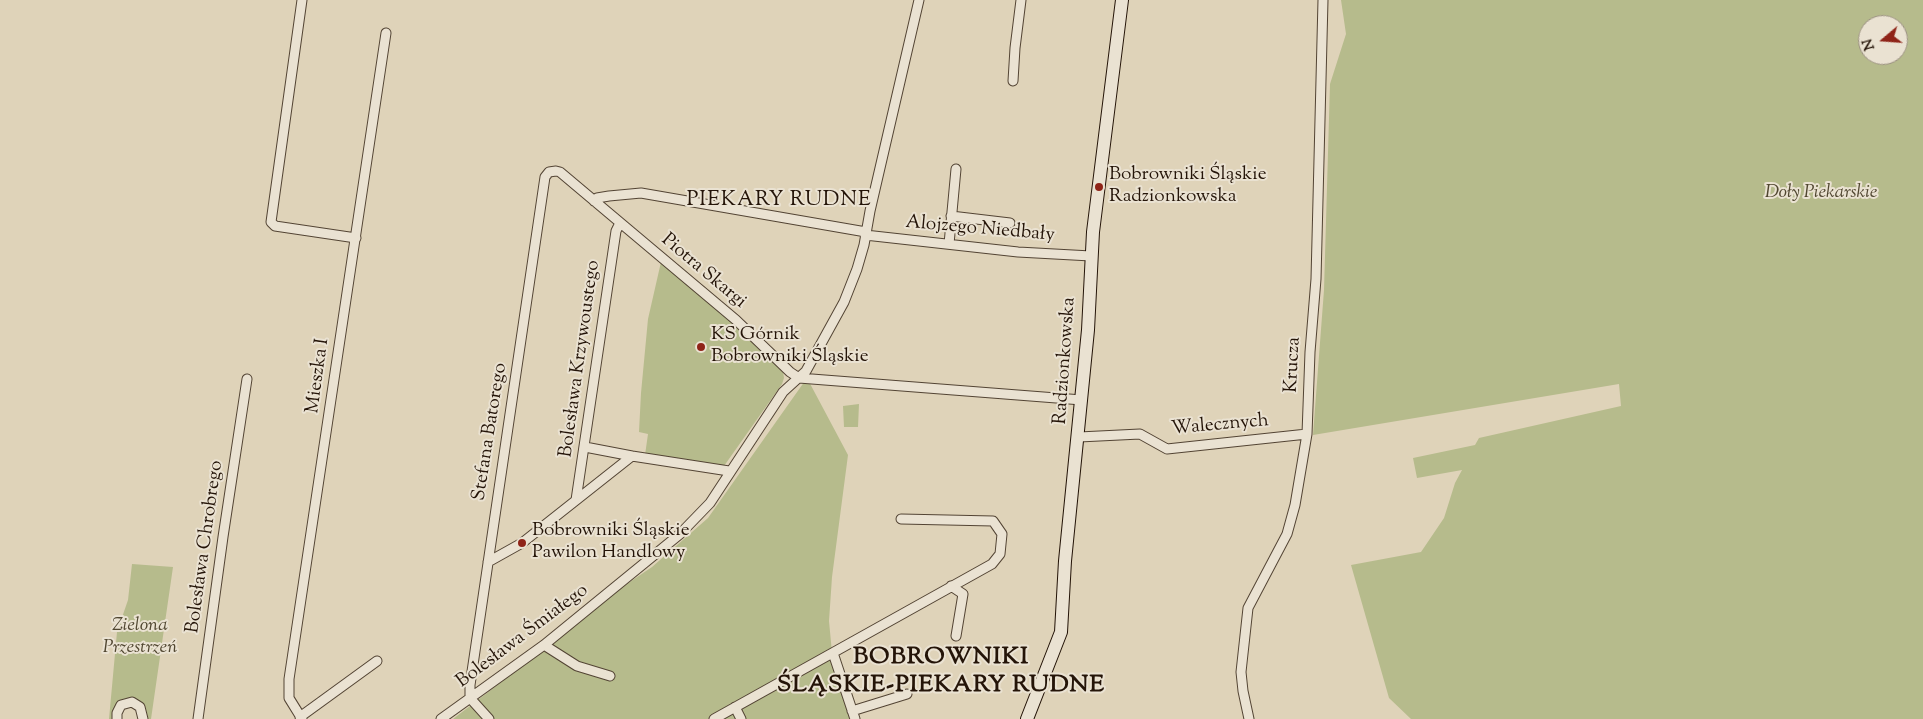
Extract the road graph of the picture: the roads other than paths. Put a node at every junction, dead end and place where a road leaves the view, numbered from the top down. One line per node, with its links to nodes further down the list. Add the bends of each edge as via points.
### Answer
1 (302, 0): 15 (street, via 271,222 275,226)
2 (919, 0): 14 (street, Bolesława Śmiałego)
3 (1021, 0): 7 (street)
4 (1122, 0): 17 (street, Radzionkowska)
5 (1323, 0): 21 (street, Krucza, via 1316,280)
6 (386, 33): 15 (street, Mieszka I)
7 (1014, 80)
8 (956, 169): 11 (street)
9 (549, 172): 10 (street, Piotra Skargi, via 560,172); 28 (street, Stefana Batorego, via 545,177)
10 (594, 201): 12 (street, Piotra Skargi); 14 (street, Alojzego Niedbały, via 641,193)
11 (951, 216): 13 (street); 16 (street)
12 (620, 223): 18 (street, Piotra Skargi, via 736,320); 23 (street, Bolesława Krzywoustego, via 616,231)
13 (1010, 223)
14 (866, 234): 16 (street, Alojzego Niedbały); 18 (street, Bolesława Śmiałego, via 844,302 806,372)
15 (356, 238): 39 (street, Mieszka I, via 288,685 288,698)
16 (949, 244): 17 (street, Alojzego Niedbały)
17 (1091, 256): 20 (street, Radzionkowska)
18 (799, 378): 20 (street); 25 (street, Bolesława Śmiałego, via 783,392)
19 (247, 379): 43 (street, Bolesława Chrobrego)
20 (1082, 400): 22 (street, Radzionkowska)
21 (1307, 434): 22 (street, Walecznych, via 1173,449 1140,434); 49 (street, Krucza, via 1287,534 1248,608 1241,672)
22 (1079, 437): 48 (street, Radzionkowska, via 1061,632)
23 (585, 447): 24 (street); 26 (street, Bolesława Krzywoustego)
24 (632, 456): 25 (street); 26 (street)
25 (729, 471): 31 (street, Bolesława Śmiałego, via 710,503 680,534)
26 (576, 500): 28 (street, via 522,543)
27 (901, 519): 29 (street, via 992,522 1002,534 1000,554 992,564)
28 (488, 562): 36 (street, Stefana Batorego)
29 (951, 586): 30 (street, via 963,594); 32 (street)
30 (956, 636)
31 (544, 645): 34 (street, via 576,666); 36 (street, Bolesława Śmiałego)
32 (833, 653): 37 (street); 38 (street)
33 (377, 661): 39 (street)
34 (610, 676)
35 (907, 694): 38 (street)
36 (470, 698): 40 (street, Bolesława Śmiałego); 45 (street)
37 (735, 707): 46 (street); 47 (street)
38 (853, 715)
39 (301, 718)
40 (442, 718): 44 (street)
41 (117, 719): 42 (street, via 121,706 132,702 140,707)
42 (143, 719)
43 (198, 719)
44 (456, 719)
45 (489, 719)
46 (714, 719)
47 (741, 719)
48 (1027, 719)
49 (1249, 719)

